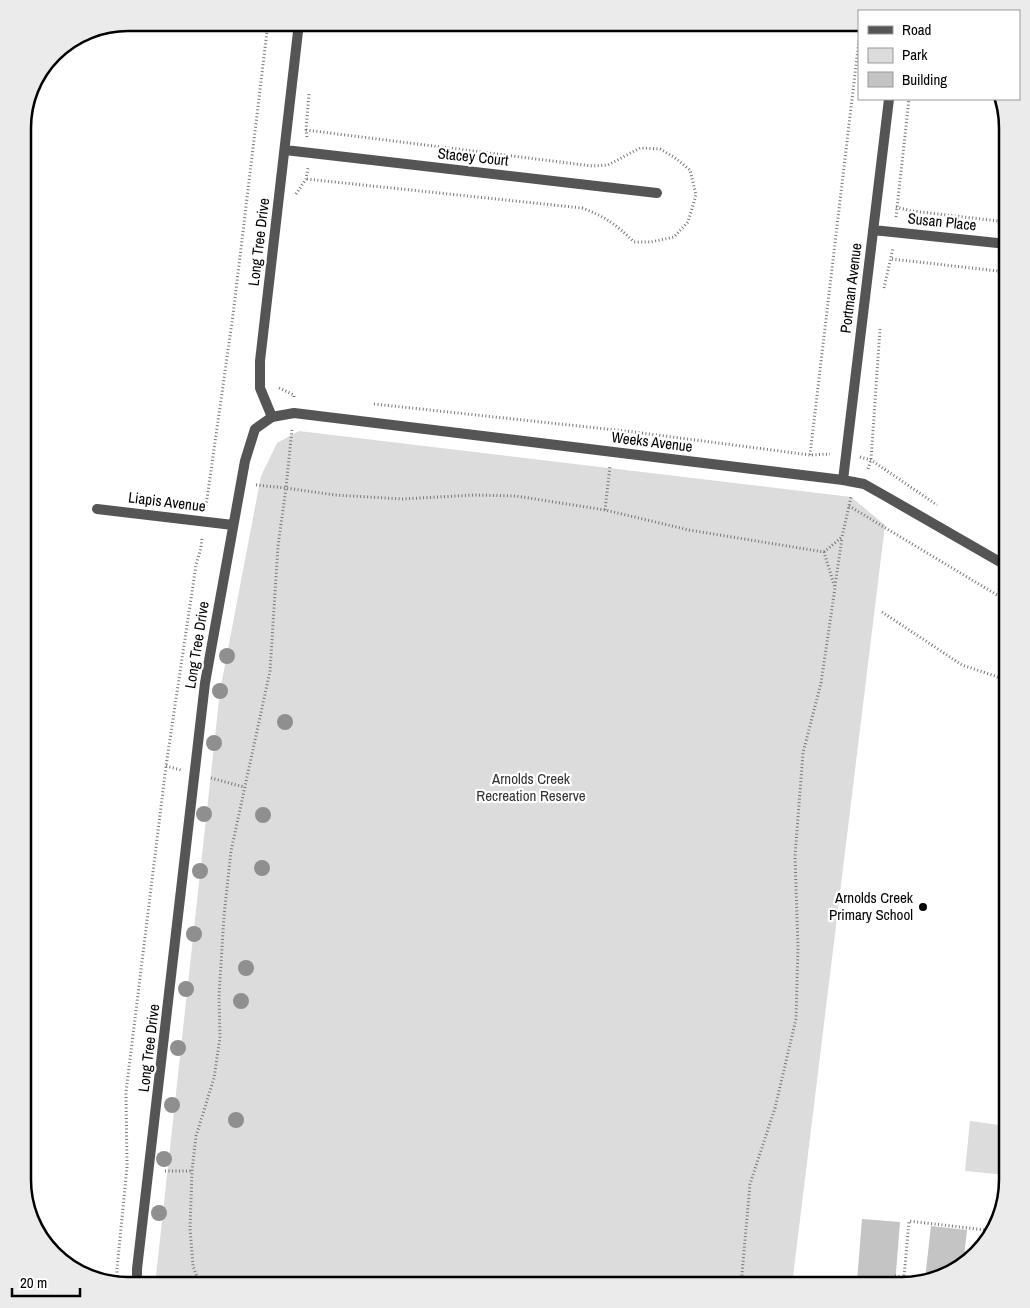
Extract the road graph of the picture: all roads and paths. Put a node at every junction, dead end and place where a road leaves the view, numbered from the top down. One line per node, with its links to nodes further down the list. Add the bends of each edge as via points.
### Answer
1 (267, 31): 33 (path, via 234,315)
2 (298, 31): 7 (street, Long Tree Drive)
3 (858, 48): 24 (path)
4 (310, 87): 8 (path, via 306,130)
5 (889, 100): 13 (street, Portman Avenue)
6 (909, 100): 11 (path)
7 (285, 150): 8 (street, Stacey Court); 22 (street, Long Tree Drive, via 260,361 260,388)
8 (310, 153): 9 (street, Stacey Court); 10 (path, via 306,179)
9 (657, 193)
10 (295, 196)
11 (896, 207): 12 (path); 14 (path)
12 (999, 221)
13 (873, 230): 14 (street, Susan Place); 26 (street, Portman Avenue)
14 (896, 232): 15 (street, Susan Place); 16 (path)
15 (999, 243)
16 (892, 259): 17 (path); 18 (path)
17 (999, 271)
18 (884, 288)
19 (880, 326): 25 (path)
20 (276, 381): 21 (path, via 279,388 294,396)
21 (294, 413): 22 (street, Weeks Avenue); 23 (street, Weeks Avenue); 29 (path)
22 (272, 417): 27 (street, Long Tree Drive, via 255,429)
23 (612, 452): 26 (street, Weeks Avenue); 32 (path)
24 (810, 455)
25 (871, 460)
26 (843, 480): 28 (street, Weeks Avenue)
27 (240, 484): 29 (path); 34 (street, Long Tree Drive)
28 (864, 484): 30 (path, via 851,497); 37 (street, Weeks Avenue)
29 (286, 488): 32 (path, via 402,499 516,496); 46 (path, via 278,546 270,671 230,860 219,996 220,1038 214,1078 196,1136 192,1171 190,1228)
30 (849, 506): 35 (path); 39 (path)
31 (97, 509): 33 (street, Liapis Avenue)
32 (605, 510): 36 (path, via 688,530)
33 (204, 522): 34 (street, Liapis Avenue); 43 (path, via 167,757 126,1092 127,1167)
34 (233, 525): 45 (street, Long Tree Drive, via 205,683)
35 (842, 537): 36 (path); 38 (path)
36 (824, 552): 38 (path)
37 (999, 561)
38 (835, 588): 47 (path, via 821,683 804,753 795,856 796,1019 775,1108 750,1184)
39 (999, 596)
40 (882, 612): 41 (path, via 962,665)
41 (999, 677)
42 (985, 1230): 49 (path, via 909,1221)
43 (117, 1276)
44 (895, 1276): 48 (path)
45 (137, 1277)
46 (197, 1277)
47 (742, 1277)
48 (903, 1277)
49 (904, 1277)

